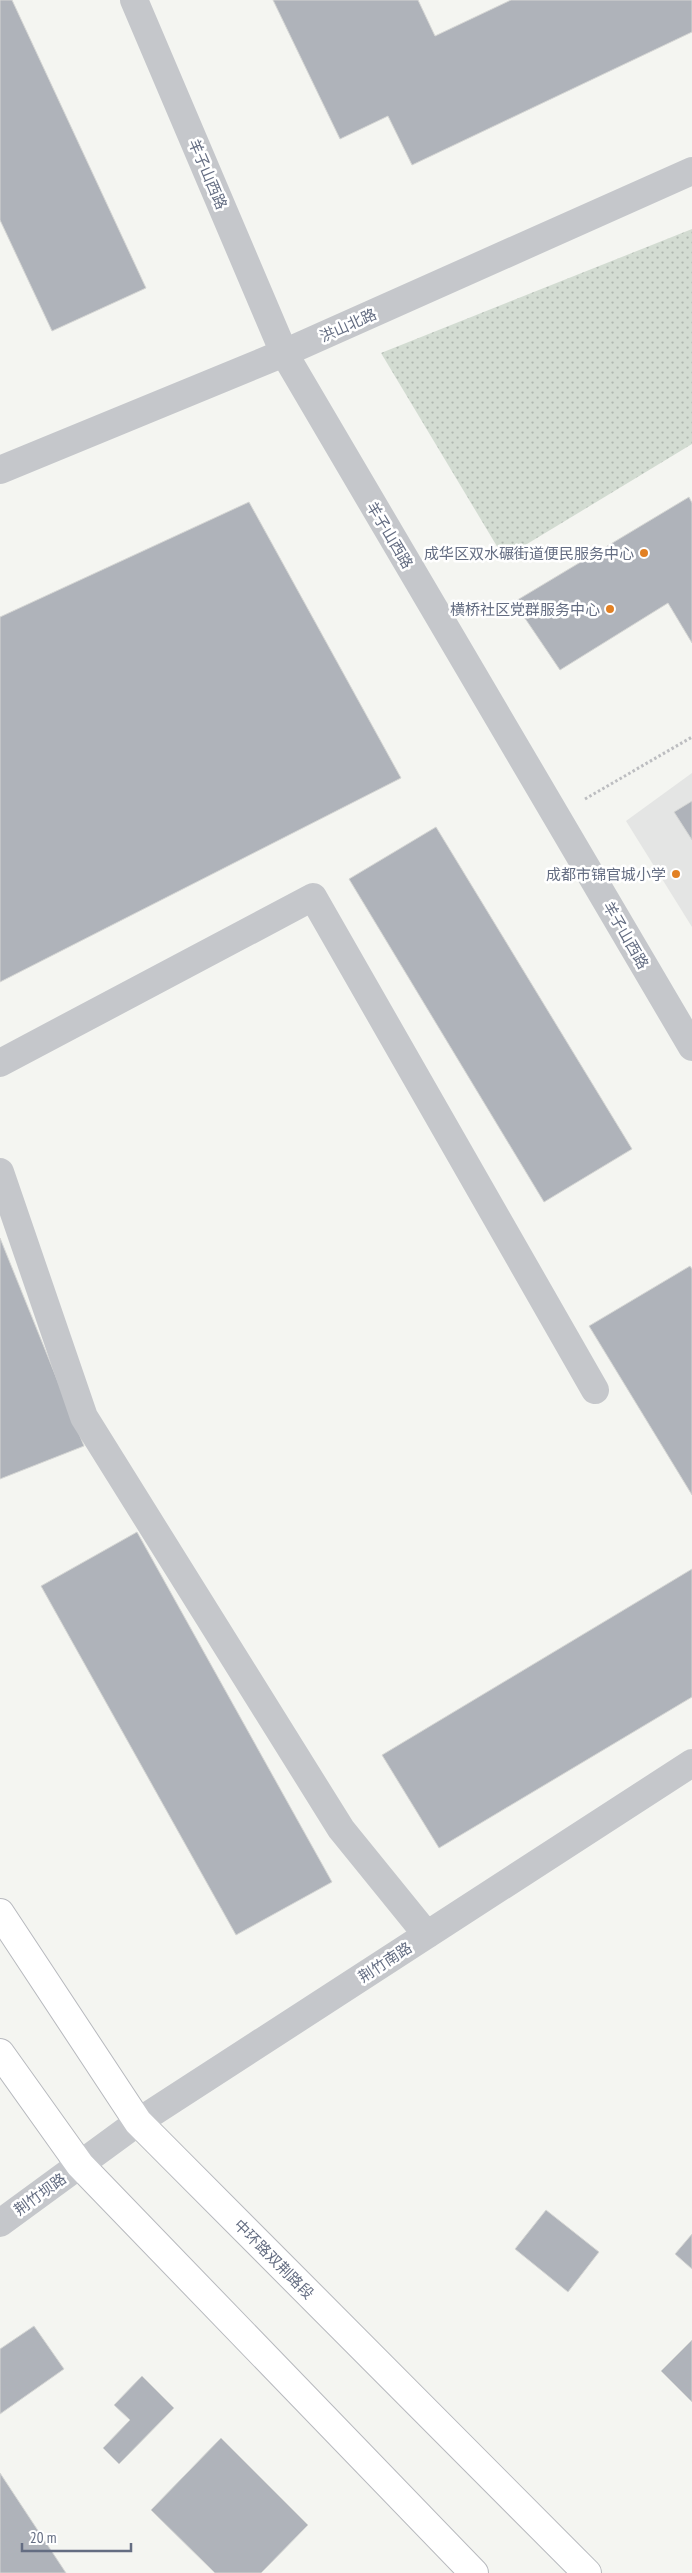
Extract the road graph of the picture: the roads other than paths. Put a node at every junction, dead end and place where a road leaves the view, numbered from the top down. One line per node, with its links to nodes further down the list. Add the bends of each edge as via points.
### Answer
1 (134, 0): 3 (street, 羊子山西路)
2 (692, 171): 3 (street, 洪山北路)
3 (284, 353): 4 (street, 洪山北路); 5 (street, 羊子山西路)
4 (0, 470)
5 (692, 1046)
6 (0, 1063): 8 (street, via 313,897)
7 (0, 1172): 11 (street, via 84,1418 341,1829)
8 (595, 1390)
9 (692, 1763): 11 (street, 荆竹南路)
10 (0, 1913): 13 (main road, 中环路双荆路段)
11 (426, 1935): 13 (street, 荆竹南路)
12 (0, 2054): 14 (main road)
13 (138, 2122): 14 (street, 荆竹南路); 17 (main road, 中环路双荆路段)
14 (80, 2165): 15 (street, 荆竹坝路); 16 (main road)
15 (0, 2223)
16 (474, 2573)
17 (588, 2573)

